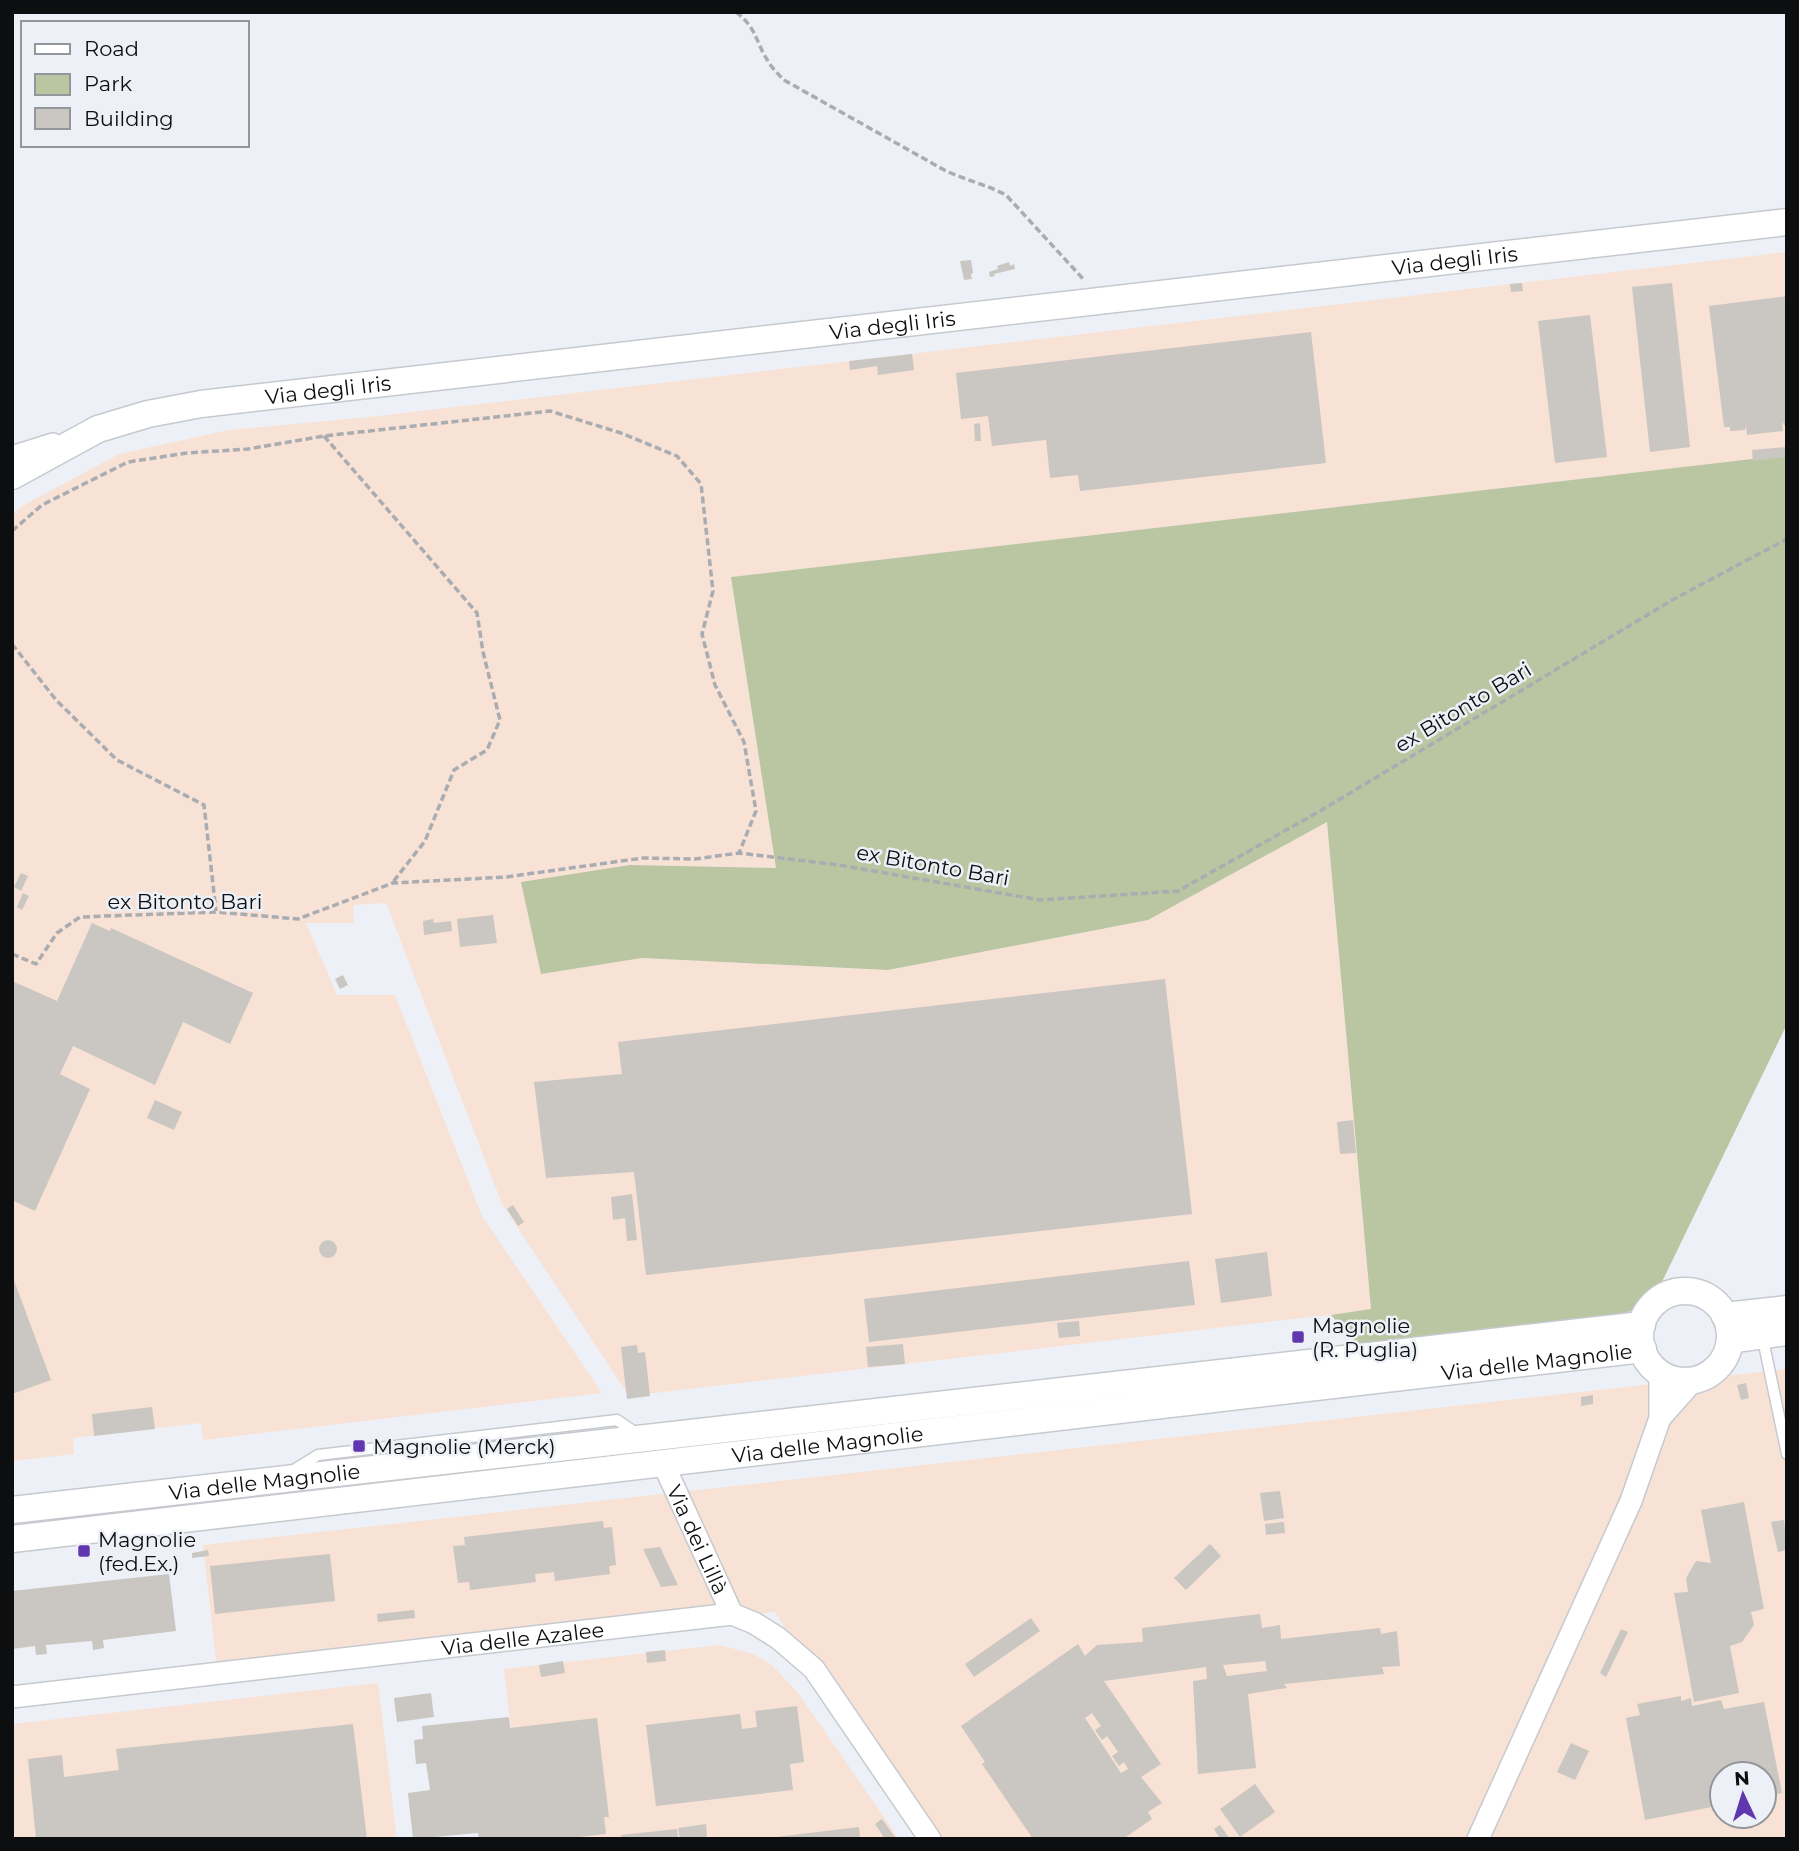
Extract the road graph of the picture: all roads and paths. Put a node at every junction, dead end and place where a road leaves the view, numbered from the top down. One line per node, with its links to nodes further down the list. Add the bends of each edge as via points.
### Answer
1 (736, 12): 3 (path, via 758,37 766,60 784,79 946,171 1006,195)
2 (1787, 222): 3 (street, Via degli Iris)
3 (1103, 300): 4 (street, Via degli Iris, via 201,404)
4 (98, 429): 6 (street); 7 (street, Via degli Iris)
5 (324, 436): 8 (path, via 128,462 42,505); 11 (path, via 550,411 677,456 701,484 713,591 702,634 715,685 744,742 756,811); 12 (path, via 477,613 500,720 487,750 454,770 425,841)
6 (12, 457)
7 (12, 476)
8 (12, 531)
9 (1787, 539): 11 (path, ex Bitonto Bari, via 1674,599 1178,891 1040,900 839,865)
10 (12, 643): 13 (path, via 56,700 117,760 204,806)
11 (739, 853): 12 (path, ex Bitonto Bari, via 695,859 643,858 506,877)
12 (393, 883): 13 (path, ex Bitonto Bari, via 298,919)
13 (216, 912): 14 (path, ex Bitonto Bari, via 80,917 57,933 36,964)
14 (12, 954)
15 (1787, 1309): 16 (street)
16 (1728, 1328): 17 (street); 18 (street, via 1714,1302 1678,1292 1655,1303 1647,1314); 20 (street, via 1727,1354 1707,1376)
17 (1774, 1334): 23 (lane)
18 (1642, 1337): 19 (street, via 1652,1367); 22 (street, Via delle Magnolie); 24 (street, Via delle Magnolie)
19 (1660, 1373): 20 (street, via 1678,1381); 21 (street)
20 (1693, 1381): 21 (street)
21 (1660, 1418): 30 (street, via 1631,1501)
22 (644, 1438): 24 (street); 25 (street, Via delle Magnolie)
23 (1787, 1454)
24 (655, 1464): 26 (street, Via delle Magnolie); 27 (street, Via dei Lillà)
25 (12, 1510)
26 (12, 1539)
27 (732, 1614): 28 (street, Via delle Azalee); 29 (street, via 778,1637 814,1669)
28 (12, 1697)
29 (930, 1839)
30 (1478, 1839)

